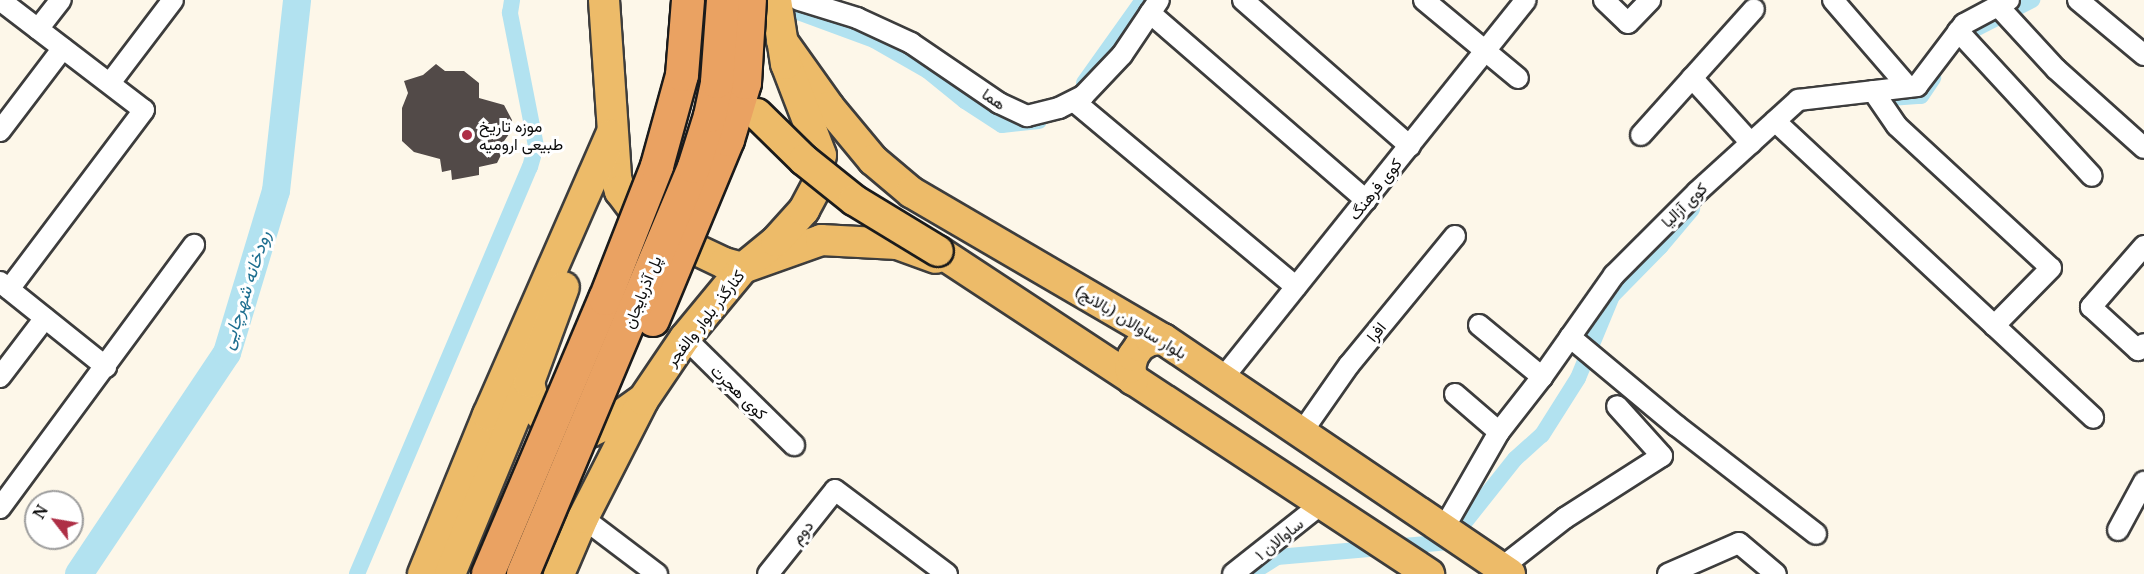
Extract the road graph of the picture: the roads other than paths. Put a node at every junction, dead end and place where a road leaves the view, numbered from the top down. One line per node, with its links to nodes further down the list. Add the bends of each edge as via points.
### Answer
1 (0, 0): 20 (street)
2 (61, 0): 20 (street)
3 (173, 0): 28 (street)
4 (604, 0): 33 (main road)
5 (687, 0): 45 (main road, bridge, via 734,81 773,133 854,200); 80 (highway, پل آذربایجان, bridge, via 682,75 657,166)
6 (723, 0): 76 (highway, پل آذربایجان, bridge, via 717,82 694,166)
7 (750, 0): 76 (highway, bridge, via 745,83 708,194 598,436)
8 (776, 0): 22 (main road, کنارگذر بلوار والفجر)
9 (799, 0): 31 (street, هما, via 857,18 911,43 1012,111 1027,116)
10 (1243, 0): 37 (street)
11 (1424, 0): 24 (street)
12 (1526, 0): 24 (street, کوی فرهنگ)
13 (1604, 0): 14 (street, via 1629,23)
14 (1650, 0)
15 (1833, 0): 29 (street)
16 (2078, 0): 25 (street)
17 (1995, 4): 21 (street); 38 (street, via 2056,69)
18 (1155, 6): 31 (street, هما, via 1122,55); 40 (street)
19 (1754, 9): 27 (street)
20 (39, 29): 23 (street)
21 (1958, 31): 29 (street, via 1917,86); 39 (street)
22 (782, 41): 44 (main road, کنارگذر بلوار والفجر, via 794,87 821,155 817,186 804,210 776,241); 53 (main road, بلوار ساوالان (بالانج), via 873,160 911,192)
23 (63, 48): 28 (street); 34 (street)
24 (1486, 51): 26 (street); 37 (street, کوی فرهنگ)
25 (2144, 55)
26 (1518, 78)
27 (1692, 78): 35 (street); 36 (street)
28 (110, 83): 46 (street, via 144,110)
29 (1908, 87): 30 (street, کوی آزالیا)
30 (1873, 91): 32 (street, کوی آزالیا, via 1798,100); 50 (street, via 1897,126 2051,268)
31 (1075, 102): 47 (street)
32 (1775, 121): 36 (street, کوی آزالیا); 50 (street)
33 (613, 130): 44 (main road, via 616,178 636,213 684,244); 60 (main road, via 586,229); 78 (main road)
34 (0, 131)
35 (1641, 135)
36 (1751, 143): 51 (street, کوی آزالیا, via 1614,275)
37 (1410, 146): 40 (street, کوی فرهنگ)
38 (2144, 148)
39 (2092, 176)
40 (1366, 200): 47 (street, کوی فرهنگ)
41 (1455, 236): 65 (street, افرا, via 1348,365)
42 (194, 245): 55 (street)
43 (2144, 246): 54 (street, via 2091,307 2138,350)
44 (743, 268): 45 (main road, via 821,240 897,244); 52 (main road, کنارگذر بلوار والفجر)
45 (965, 269): 59 (main road)
46 (4, 286): 48 (street)
47 (1296, 287): 58 (street, کوی فرهنگ)
48 (45, 318): 55 (street); 56 (street)
49 (1479, 325): 57 (street)
50 (1994, 326): 64 (street)
51 (1570, 337): 57 (street, کوی آزالیا); 75 (street)
52 (685, 339): 62 (main road, کنارگذر بلوار والفجر); 67 (street, کوی هجرت)
53 (1163, 339): 58 (main road, بلوار ساوالان (بالانج)); 59 (main road, via 1140,346 1130,368)
54 (2144, 344)
55 (106, 367): 71 (street)
56 (0, 376)
57 (1542, 377): 66 (street, کوی آزالیا)
58 (1223, 378): 65 (main road, بلوار ساوالان (بالانج))
59 (1133, 380): 70 (main road)
60 (529, 382): 62 (main road, via 535,408 550,424 570,432 590,432); 68 (main road)
61 (1455, 394): 66 (street)
62 (643, 400): 72 (main road, کنارگذر بلوار والفجر)
63 (1617, 406): 77 (street, via 1662,456 1565,518)
64 (2093, 418)
65 (1302, 432): 73 (main road, بلوار ساوالان (بالانج))
66 (1499, 432): 73 (street, کوی آزالیا)
67 (794, 445)
68 (492, 470): 72 (main road, via 503,456 522,446 558,454 578,473 583,484); 79 (main road)
69 (2144, 482): 74 (street)
70 (1324, 502): 86 (street, ساوالان ۱); 87 (main road)
71 (0, 508)
72 (583, 518): 82 (main road, کنارگذر بلوار والفجر); 83 (street)
73 (1444, 528): 77 (main road, بلوار ساوالان (بالانج))
74 (2118, 530)
75 (1816, 534)
76 (540, 537): 81 (highway, پل آذربایجان, bridge)
77 (1505, 571)
78 (423, 574)
79 (450, 574)
80 (488, 574)
81 (523, 574)
82 (559, 574)
83 (657, 574)
84 (768, 574): 85 (street, دوم, via 835,490)
85 (947, 574)
86 (1233, 574)
87 (1429, 574)
88 (1668, 574): 89 (street, via 1739,543)
89 (1776, 574)

